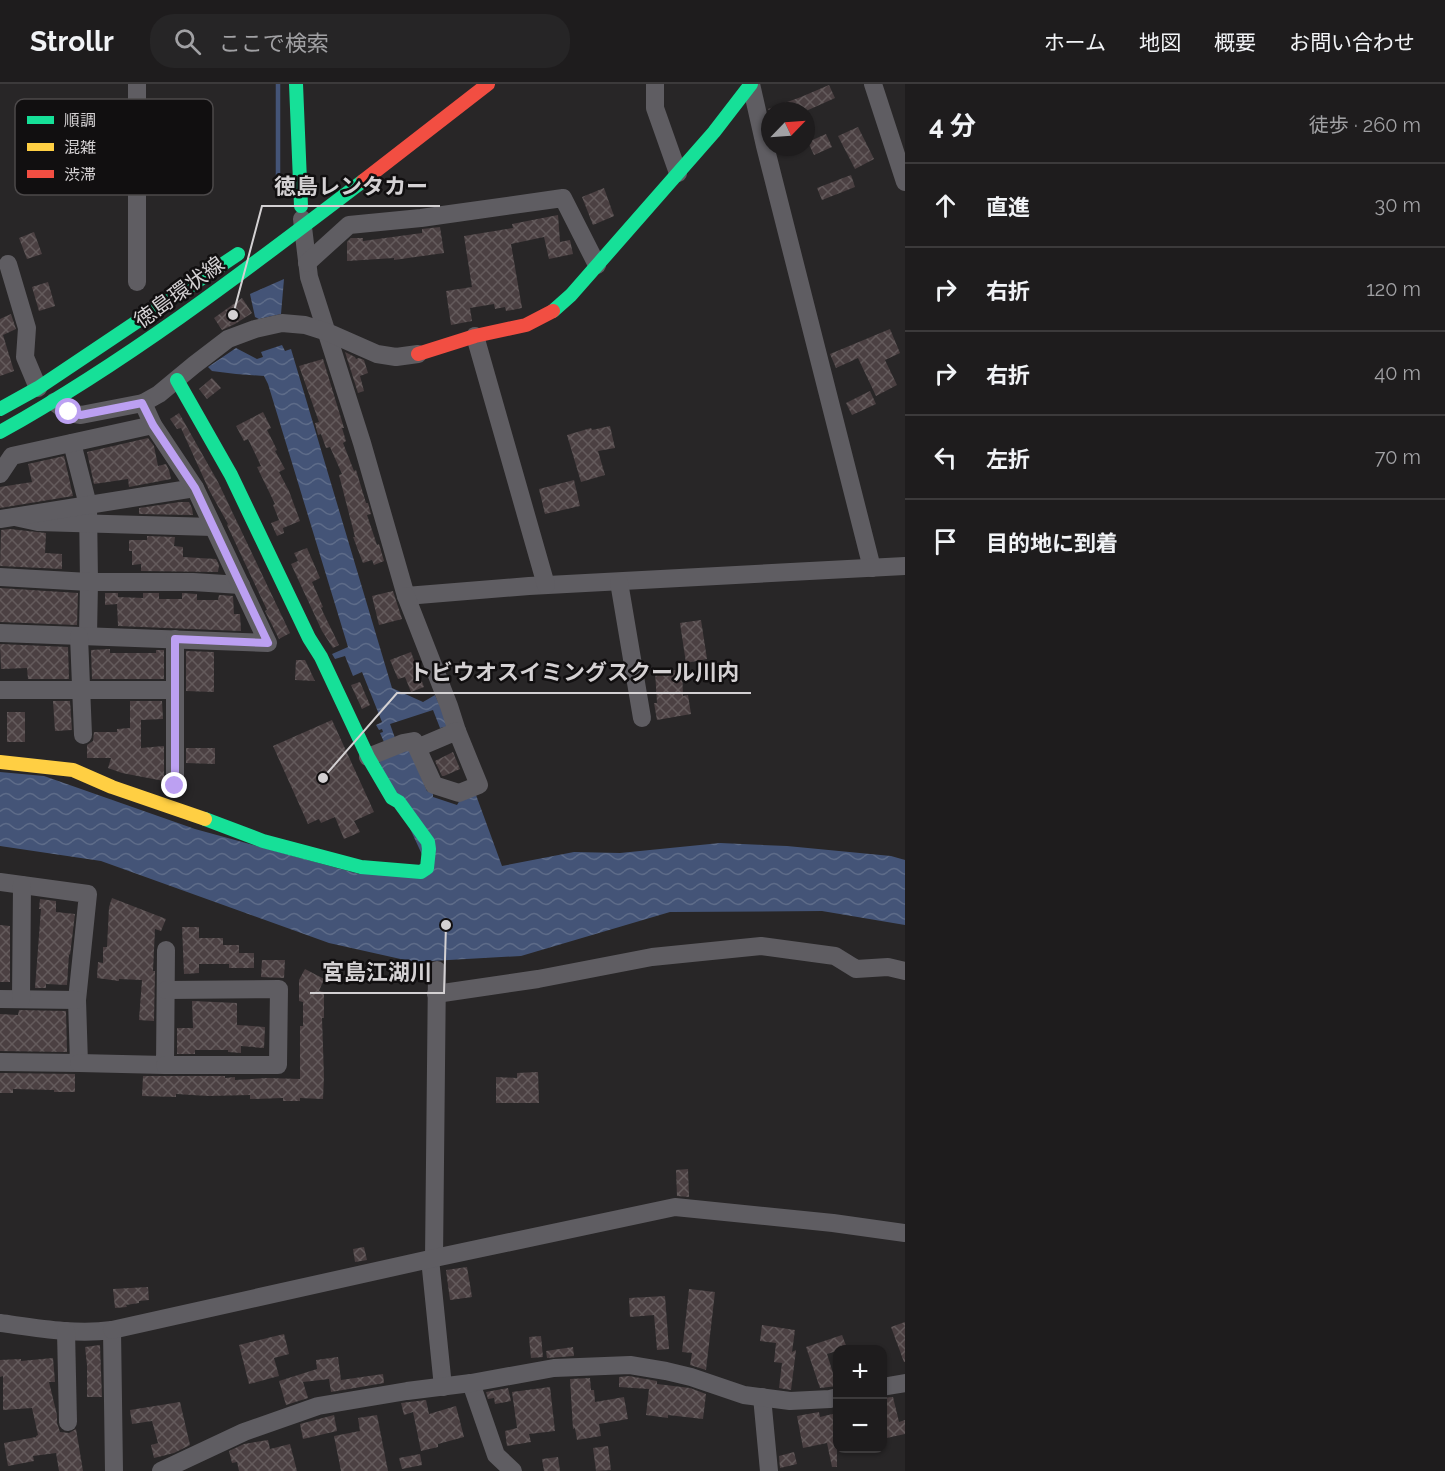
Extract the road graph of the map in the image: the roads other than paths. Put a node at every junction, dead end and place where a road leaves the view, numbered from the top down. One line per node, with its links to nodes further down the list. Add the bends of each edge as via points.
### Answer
1 (296, 84): 10 (street)
2 (488, 84): 10 (street, 徳島環状線)
3 (655, 84): 7 (street, via 656,108)
4 (751, 84): 7 (street); 34 (street)
5 (873, 84): 6 (street)
6 (898, 137): 8 (street)
7 (678, 173): 14 (street)
8 (905, 182)
9 (137, 195): 15 (street)
10 (302, 211): 12 (street); 21 (street, 徳島環状線, via 177,321)
11 (252, 245): 20 (street, 徳島環状線)
12 (307, 263): 14 (street, via 349,225 563,198); 16 (street)
13 (8, 264): 20 (street, via 27,328 25,357)
14 (597, 265): 17 (street, via 550,312 526,325)
15 (137, 282)
16 (327, 332): 18 (street, via 377,354); 19 (street, via 282,323 255,329 228,339); 40 (street)
17 (475, 336): 18 (street); 39 (street)
18 (418, 354)
19 (177, 380): 22 (street); 51 (street, via 231,475)
20 (38, 388): 23 (street, 徳島環状線)
21 (54, 402): 22 (street, via 81,415); 25 (street, 徳島環状線)
22 (142, 403): 24 (street)
23 (0, 409)
24 (153, 425): 26 (street); 28 (street)
25 (0, 432)
26 (72, 443): 27 (street, via 12,456); 29 (street)
27 (0, 474)
28 (195, 488): 29 (street); 32 (street)
29 (88, 505): 30 (street); 31 (street)
30 (7, 518): 31 (street)
31 (88, 524): 32 (street); 36 (street)
32 (213, 527): 38 (street)
33 (905, 566): 34 (street)
34 (872, 568): 37 (street)
35 (0, 578): 36 (street)
36 (89, 582): 38 (street); 42 (street)
37 (618, 582): 39 (street); 47 (street)
38 (241, 585): 43 (street, via 268,643)
39 (546, 585): 40 (street)
40 (406, 596): 48 (street)
41 (0, 633): 42 (street)
42 (83, 636): 43 (street); 46 (street)
43 (175, 639): 45 (street)
44 (0, 690): 46 (street)
45 (175, 690): 46 (street); 53 (street)
46 (81, 692): 49 (street)
47 (642, 718)
48 (457, 731): 50 (street); 50 (street, via 479,785 459,794 434,785)
49 (83, 735)
50 (417, 748): 51 (street, via 414,741 403,743)
51 (368, 757): 52 (street, via 392,798 428,842 424,871 362,867 257,839 73,770)
52 (0, 762)
53 (175, 786)
54 (0, 882): 55 (street)
55 (22, 885): 62 (street); 63 (street, via 88,894)
56 (166, 950): 59 (street)
57 (437, 970): 60 (street)
58 (905, 971): 60 (street, via 888,967 856,969 835,956 761,946 652,957)
59 (166, 990): 66 (street); 66 (street, via 279,989 278,1065)
60 (436, 994): 68 (street)
61 (0, 999): 62 (street)
62 (21, 999): 63 (street)
63 (78, 1000): 65 (street)
64 (0, 1062): 65 (street)
65 (79, 1063): 66 (street)
66 (165, 1065)
67 (905, 1233): 68 (street, via 675,1207)
68 (432, 1259): 70 (street); 75 (street)
69 (0, 1323): 71 (street)
70 (112, 1330): 71 (street); 79 (street)
71 (66, 1331): 78 (street)
72 (471, 1383): 75 (street); 76 (street, via 554,1368 630,1365); 81 (street, via 496,1455)
73 (905, 1383): 74 (street)
74 (887, 1386)
75 (443, 1387): 80 (street, via 318,1406 244,1432)
76 (762, 1397): 77 (street, via 790,1401); 82 (street)
77 (833, 1399)
78 (69, 1422)
79 (114, 1471)
80 (161, 1471)
81 (513, 1471)
82 (769, 1471)

